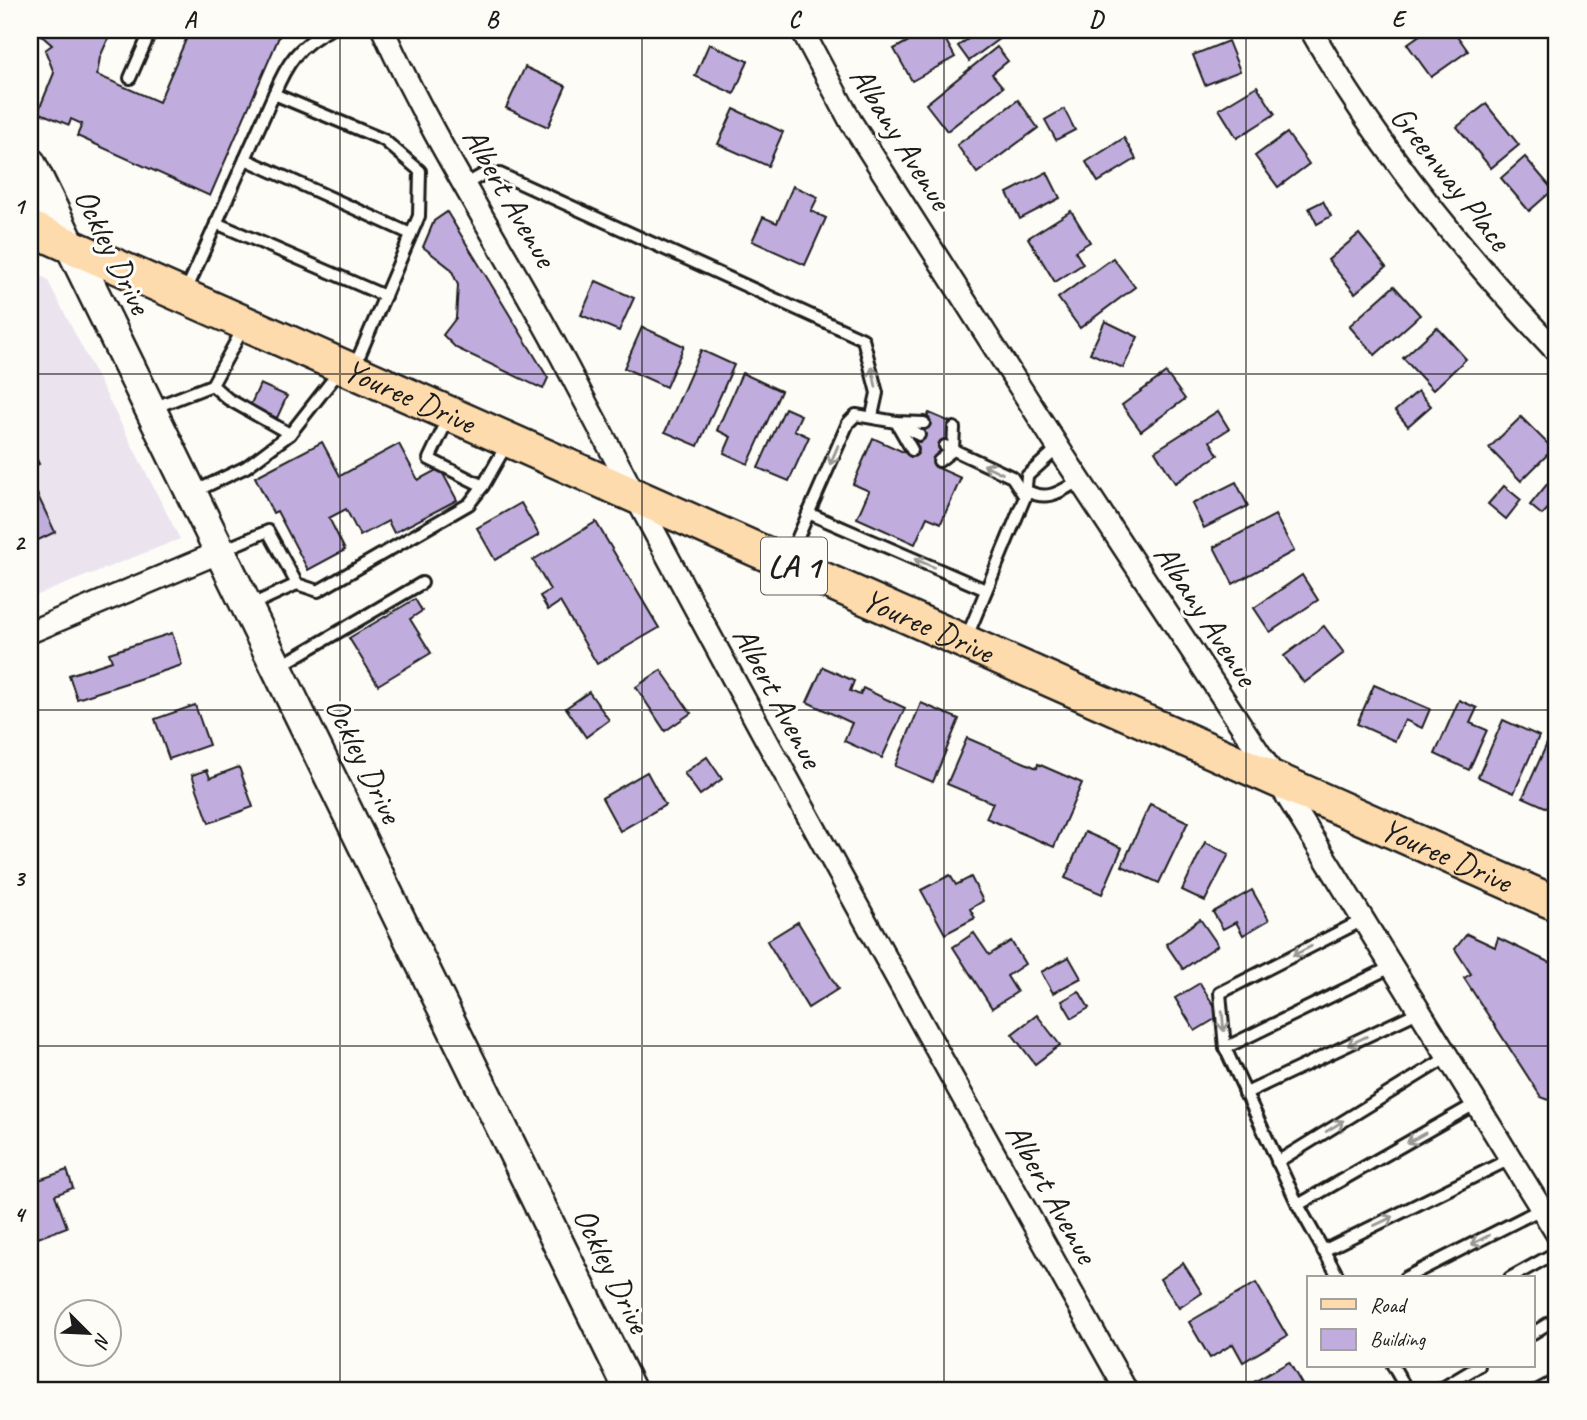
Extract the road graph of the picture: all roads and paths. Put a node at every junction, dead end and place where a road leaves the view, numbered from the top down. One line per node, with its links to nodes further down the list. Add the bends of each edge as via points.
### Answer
1 (151, 30): 6 (lane)
2 (329, 30): 7 (lane, via 312,38 287,63)
3 (383, 30): 10 (street, Albert Avenue)
4 (802, 30): 30 (street, Albany Avenue, via 851,122)
5 (1311, 30): 18 (street, Greenway Place, via 1358,108 1435,212)
6 (130, 78)
7 (274, 94): 8 (lane); 13 (lane, via 384,141 420,171 419,216)
8 (245, 159): 11 (lane); 13 (lane)
9 (30, 163): 14 (street, Ockley Drive)
10 (466, 184): 23 (lane, one-way to 10, via 877,393 863,339 500,174 484,174); 38 (street, Albert Avenue)
11 (216, 223): 15 (lane); 16 (lane)
12 (30, 228): 14 (main road, Youree Drive / LA 1)
13 (411, 234): 16 (lane)
14 (69, 246): 15 (main road, Youree Drive / LA 1); 21 (street, Ockley Drive)
15 (184, 296): 17 (main road, Youree Drive / LA 1)
16 (385, 296): 19 (lane)
17 (246, 323): 19 (main road, Youree Drive / LA 1); 20 (lane)
18 (1557, 352)
19 (348, 369): 22 (main road, Youree Drive / LA 1); 27 (lane)
20 (212, 385): 21 (lane); 27 (lane)
21 (150, 409): 36 (street, Ockley Drive)
22 (451, 414): 29 (main road, Youree Drive / LA 1); 35 (lane, via 429,459)
23 (872, 416): 25 (lane); 39 (lane, one-way to 39, via 856,415 848,423)
24 (926, 419): 25 (lane)
25 (896, 422): 28 (lane); 32 (lane)
26 (952, 431): 31 (lane)
27 (290, 434): 36 (lane, via 246,467)
28 (919, 435)
29 (510, 440): 35 (lane); 38 (main road, Youree Drive / LA 1)
30 (1059, 447): 34 (street, Albany Avenue); 37 (lane, via 1027,477)
31 (949, 448): 33 (lane); 37 (lane, one-way to 31, via 1012,477)
32 (912, 450)
33 (939, 461)
34 (1080, 480): 37 (lane, via 1050,497); 49 (street, Albany Avenue)
35 (484, 486): 43 (lane, via 469,504 318,591)
36 (191, 494): 40 (street, Ockley Drive)
37 (1026, 494): 44 (lane)
38 (634, 495): 41 (main road, Youree Drive / LA 1); 74 (street, Albert Avenue, via 810,824)
39 (808, 513): 41 (lane); 44 (lane, one-way to 39)
40 (220, 552): 43 (lane, via 268,531); 45 (street, Ockley Drive); 46 (street)
41 (787, 563): 47 (main road, Youree Drive / LA 1)
42 (422, 583): 48 (lane)
43 (297, 584): 45 (lane)
44 (986, 590): 47 (lane)
45 (247, 607): 48 (street, Ockley Drive)
46 (30, 632)
47 (965, 642): 49 (main road, Youree Drive / LA 1)
48 (277, 667): 73 (street, Ockley Drive)
49 (1277, 780): 50 (main road, Youree Drive / LA 1); 51 (street, Albany Avenue)
50 (1557, 904)
51 (1363, 920): 52 (street, Albany Avenue); 54 (lane, one-way to 54, via 1220,993)
52 (1391, 967): 53 (street, Albany Avenue); 54 (lane)
53 (1418, 1012): 55 (street, Albany Avenue); 56 (lane, one-way to 56)
54 (1225, 1048): 56 (lane)
55 (1446, 1058): 57 (street, Albany Avenue); 59 (lane, one-way to 55)
56 (1244, 1094): 59 (lane)
57 (1475, 1104): 58 (street, Albany Avenue); 60 (lane, one-way to 60)
58 (1510, 1159): 61 (street, Albany Avenue); 63 (lane, one-way to 58)
59 (1277, 1162): 60 (lane)
60 (1298, 1205): 63 (lane)
61 (1541, 1209): 62 (street, Albany Avenue); 66 (lane, one-way to 66)
62 (1557, 1234)
63 (1322, 1251): 65 (lane)
64 (1557, 1252): 67 (lane)
65 (1338, 1276)
66 (1409, 1276)
67 (1514, 1276)
68 (1557, 1318): 69 (lane)
69 (1534, 1332)
70 (1394, 1368): 75 (lane)
71 (1476, 1368): 76 (lane)
72 (1557, 1380): 77 (lane)
73 (630, 1390)
74 (1126, 1390)
75 (1407, 1390)
76 (1439, 1390)
77 (1538, 1390)

